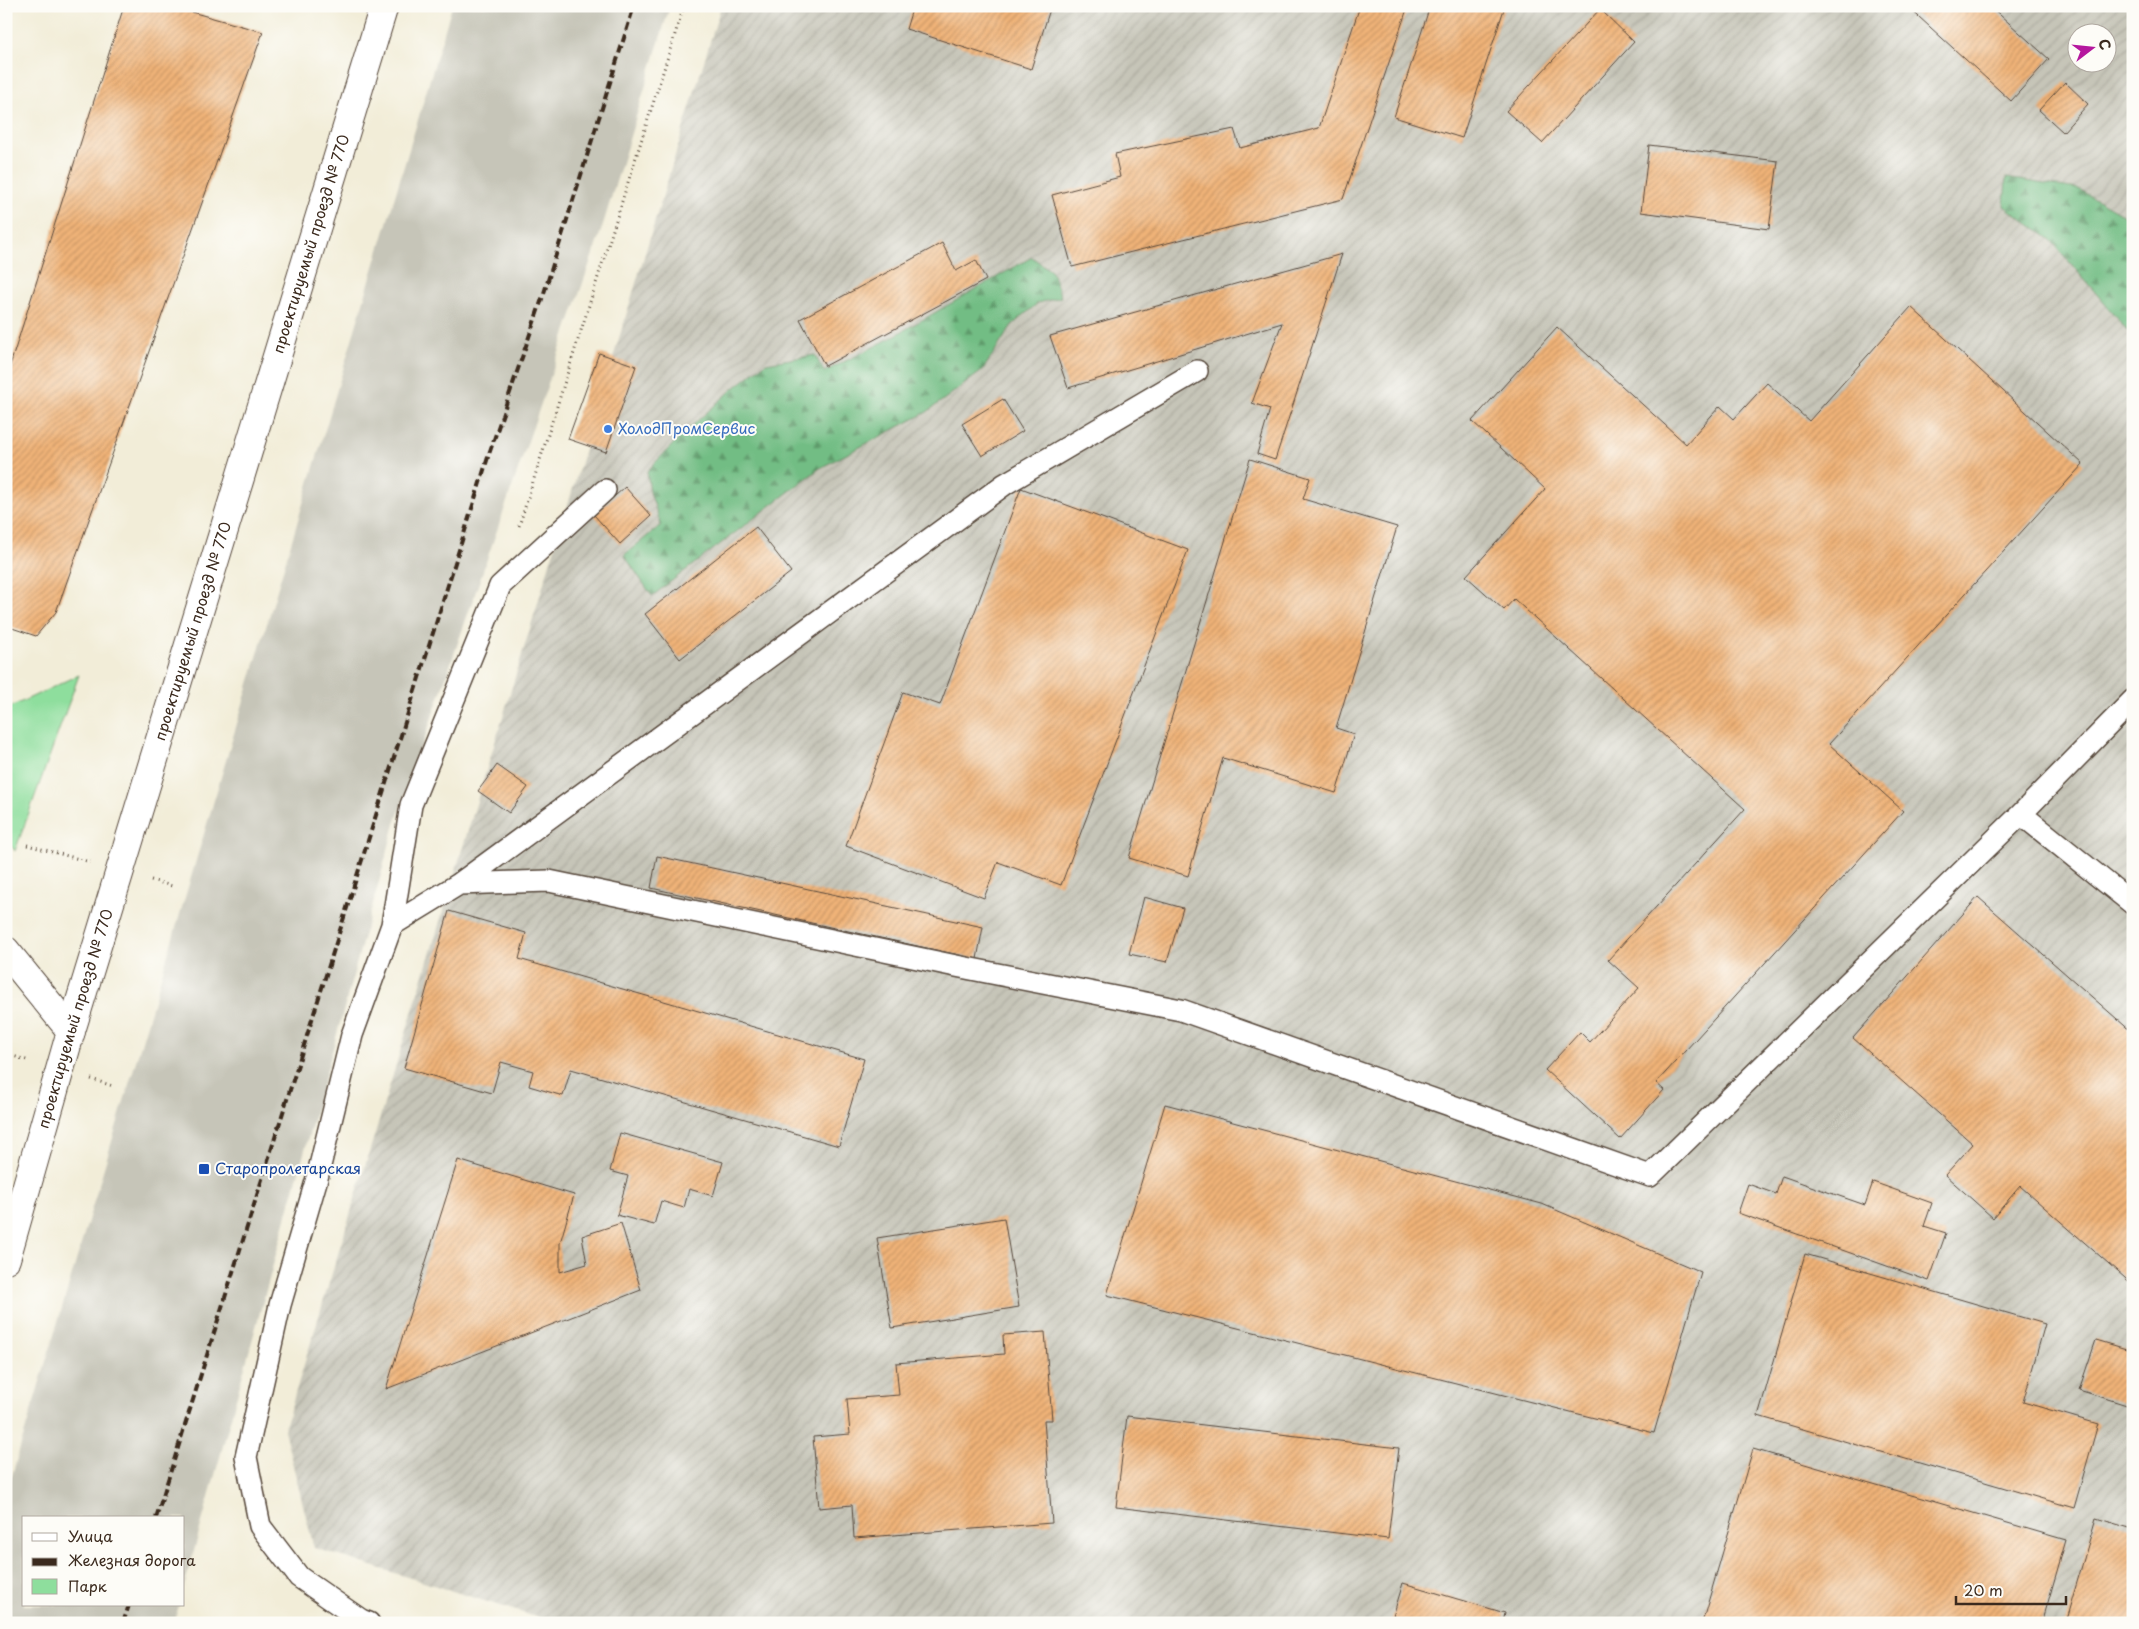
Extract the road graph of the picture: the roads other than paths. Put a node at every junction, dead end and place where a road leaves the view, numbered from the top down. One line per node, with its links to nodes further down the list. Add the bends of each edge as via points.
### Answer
1 (384, 6): 10 (street, проектируемый проезд № 770)
2 (1197, 371): 6 (lane, via 1005,484)
3 (605, 490): 8 (lane, via 500,586 411,805)
4 (2133, 700): 5 (lane)
5 (2021, 814): 6 (lane, via 1650,1176 1181,1010 549,881); 7 (lane)
6 (460, 884): 8 (lane)
7 (2133, 904)
8 (392, 925): 12 (lane, via 352,1035 317,1178 280,1305 246,1457 260,1526 299,1577)
9 (6, 951): 10 (street)
10 (71, 1031): 11 (street, проектируемый проезд № 770)
11 (7, 1256)
12 (369, 1623)

